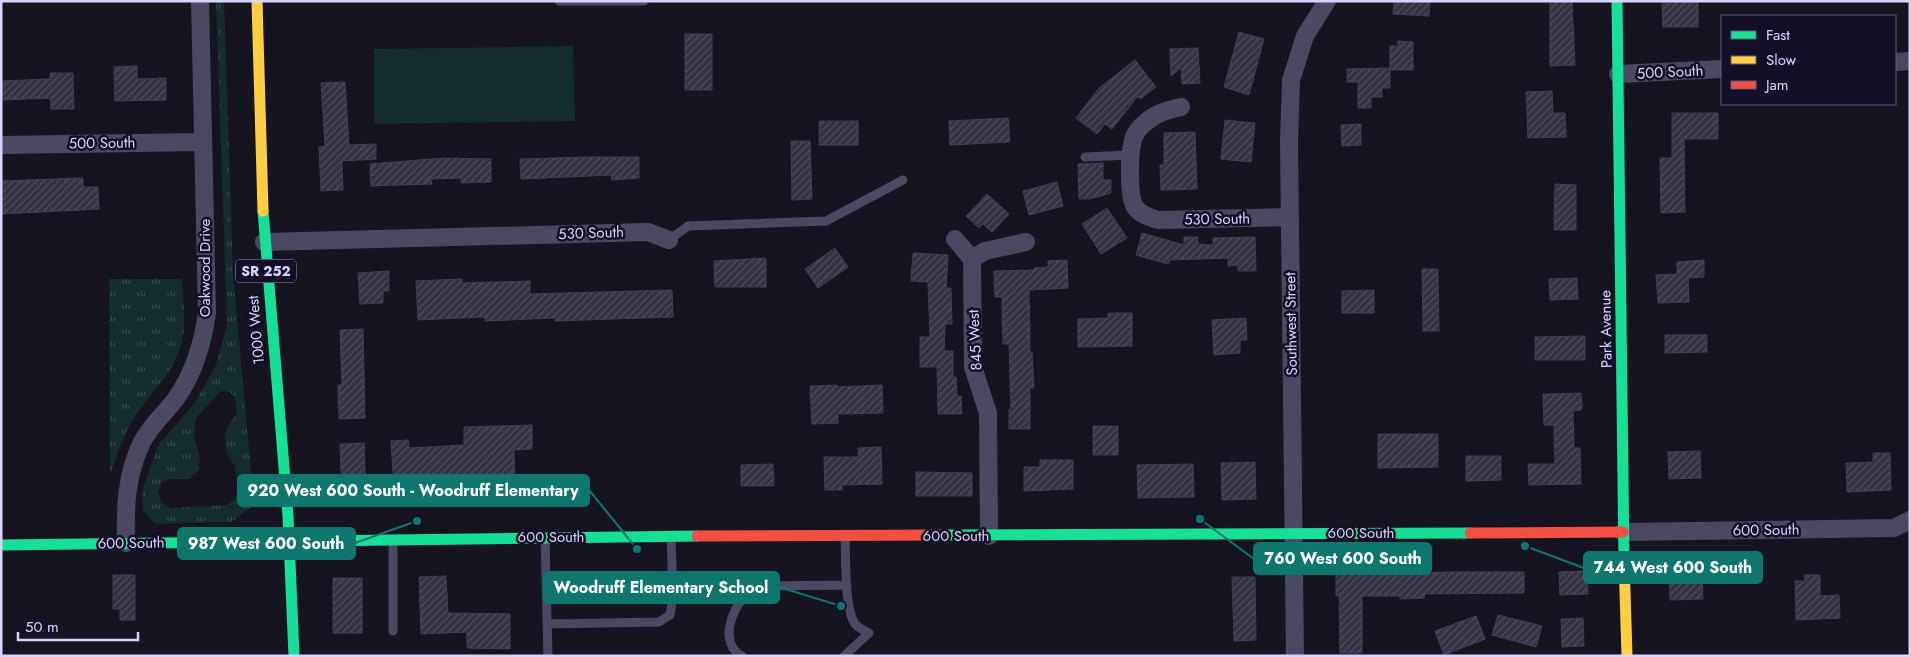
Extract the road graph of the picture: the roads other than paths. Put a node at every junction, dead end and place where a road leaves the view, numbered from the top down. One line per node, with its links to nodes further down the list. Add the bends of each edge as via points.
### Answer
1 (200, 1): 12 (street, Oakwood Drive)
2 (257, 1): 20 (street, 1000 West / SR 252)
3 (559, 1): 4 (lane)
4 (644, 1)
5 (1327, 1): 17 (street, Southwest Street, via 1305,36 1291,80)
6 (1617, 1): 10 (street, Park Avenue)
7 (1910, 61): 8 (street)
8 (1896, 62)
9 (1721, 69): 10 (street, 500 South)
10 (1618, 74): 24 (street, Park Avenue)
11 (1181, 107): 14 (street, via 1160,112 1145,122 1134,136)
12 (203, 142): 13 (street, 500 South); 32 (street, Oakwood Drive, via 207,312 203,341 176,399 155,421 131,470 125,499)
13 (1, 145)
14 (1131, 155): 15 (lane); 17 (street, 530 South, via 1134,205 1144,216 1158,220)
15 (1085, 157)
16 (903, 180): 19 (lane, 530 South, via 826,221 688,226)
17 (1290, 217): 25 (street, Southwest Street)
18 (955, 239): 22 (street)
19 (669, 240): 20 (street, 530 South, via 648,232)
20 (264, 242): 31 (street, 1000 West / SR 252)
21 (1026, 242): 22 (street, via 985,251)
22 (972, 259): 27 (street, 845 West, via 973,366 988,413)
23 (1910, 520): 24 (street, 600 South, via 1894,528)
24 (1623, 532): 25 (street, 600 South); 42 (street, Park Avenue)
25 (1293, 533): 27 (street, 600 South); 41 (street, Southwest Street)
26 (845, 536): 27 (street, 600 South); 29 (street, 600 South); 34 (lane)
27 (989, 536)
28 (545, 537): 29 (street, 600 South); 30 (street, 600 South); 35 (lane)
29 (671, 537): 35 (lane, via 673,597 670,614 659,622)
30 (393, 539): 31 (street, 600 South); 36 (lane)
31 (289, 540): 32 (street, 600 South); 37 (street, 1000 West / SR 252)
32 (126, 543): 33 (street, 600 South)
33 (1, 545)
34 (846, 585): 39 (lane, via 759,586 751,589 744,596 728,629 728,640 736,653); 40 (lane, via 850,612 856,624 869,633)
35 (547, 624): 38 (lane)
36 (393, 631)
37 (294, 656)
38 (548, 656)
39 (742, 656)
40 (844, 656)
41 (1295, 656)
42 (1627, 656)

